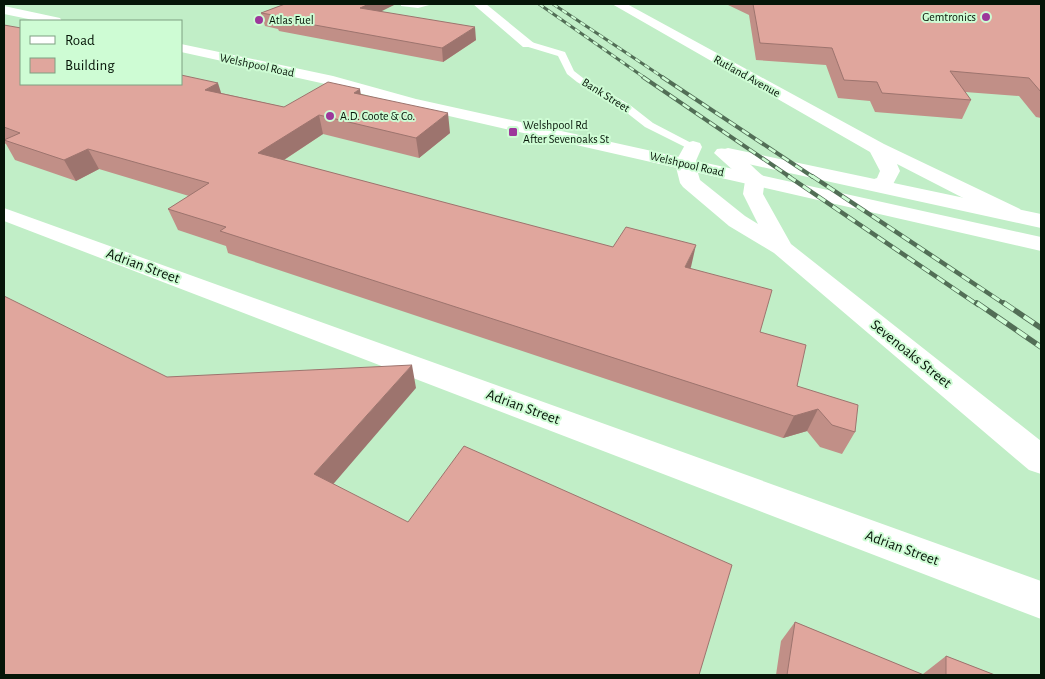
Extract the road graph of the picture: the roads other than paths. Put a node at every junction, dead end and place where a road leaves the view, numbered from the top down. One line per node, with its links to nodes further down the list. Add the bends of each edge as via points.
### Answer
1 (404, 4): 2 (lane)
2 (429, 4)
3 (479, 4): 7 (main road, Bank Street)
4 (618, 4): 12 (main road, Rutland Avenue)
5 (4, 10): 6 (main road)
6 (50, 20)
7 (528, 44): 14 (lane, Bank Street, via 562,54 570,72 580,80 626,106)
8 (182, 48): 9 (main road, Welshpool Road)
9 (333, 81): 10 (main road, Welshpool Road, via 428,91); 14 (main road, Welshpool Road, via 414,103)
10 (540, 114)
11 (632, 133): 14 (main road, Welshpool Road)
12 (877, 148): 16 (main road, via 890,171 885,182); 18 (main road, Rutland Avenue)
13 (724, 153): 14 (main road, Welshpool Road); 15 (main road); 16 (main road, Welshpool Road)
14 (689, 155): 15 (main road, Welshpool Road); 21 (main road, Sevenoaks Street, via 690,183 737,221)
15 (755, 179): 20 (main road, Welshpool Road); 21 (main road, Sevenoaks Street, via 753,194)
16 (876, 185): 18 (main road, Welshpool Road)
17 (4, 214): 23 (main road, Adrian Street)
18 (1012, 214): 19 (main road, Welshpool Road)
19 (1041, 221)
20 (1041, 244)
21 (782, 248): 22 (main road, Sevenoaks Street)
22 (1041, 460)
23 (1041, 600)

